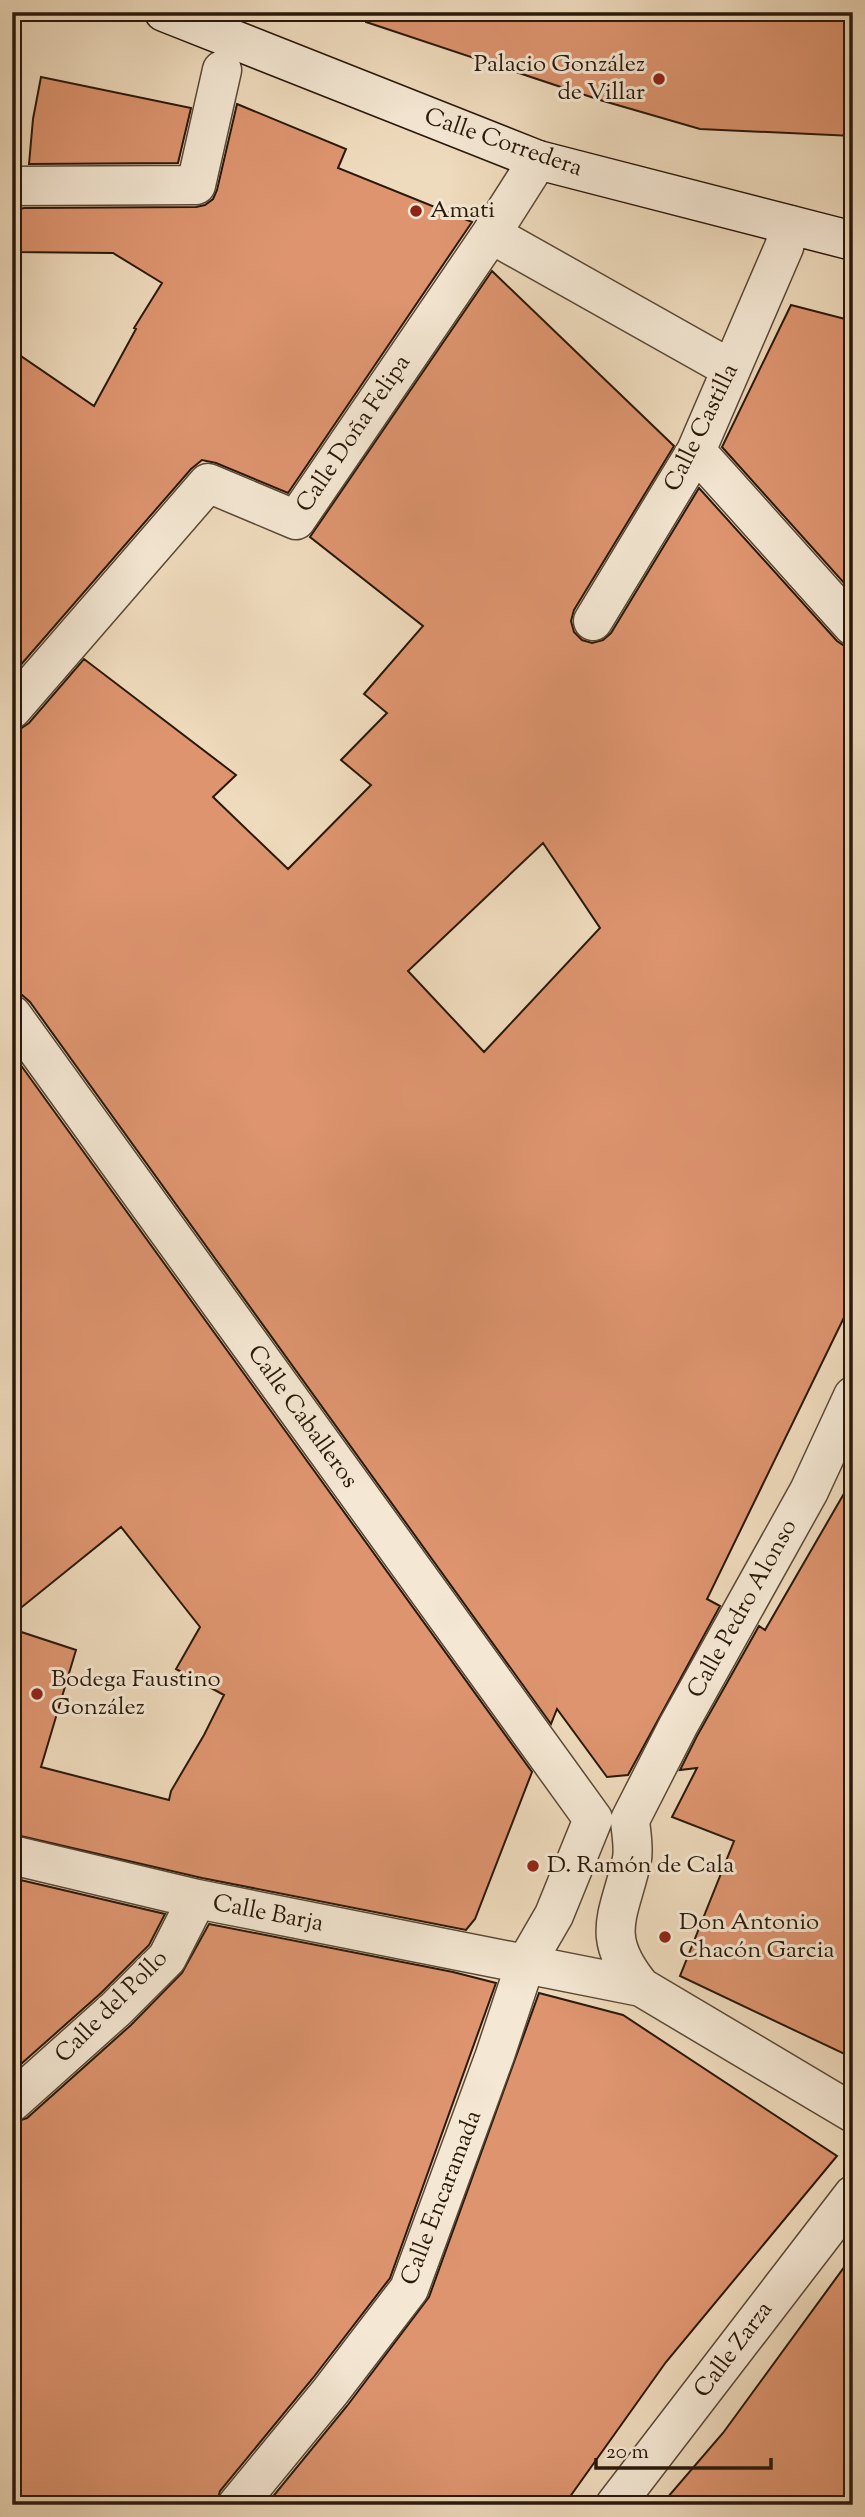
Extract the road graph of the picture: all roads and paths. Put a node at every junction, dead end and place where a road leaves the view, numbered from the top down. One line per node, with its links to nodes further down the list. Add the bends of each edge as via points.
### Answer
1 (164, 12): 3 (street, Calle Corredera)
2 (222, 70): 4 (street, via 196,185)
3 (538, 160): 5 (street, Calle Corredera); 6 (street, Calle Doña Felipa)
4 (12, 186)
5 (790, 225): 7 (street, Calle Corredera); 8 (street, Calle Castilla)
6 (491, 234): 8 (street); 12 (street, Calle Doña Felipa, via 296,520 208,484)
7 (853, 241)
8 (731, 369): 9 (street, Calle Castilla)
9 (696, 451): 10 (street, Calle Castilla); 11 (street)
10 (593, 621)
11 (853, 626)
12 (12, 709)
13 (12, 1015): 15 (street, Calle Caballeros)
14 (853, 1396): 16 (street, Calle Pedro Alonso, via 808,1491)
15 (593, 1819): 16 (street); 19 (street, Calle Encaramada, via 554,1915)
16 (630, 1820): 20 (street, via 632,1856 614,1941 625,1967)
17 (12, 1855): 18 (street, Calle Barja)
18 (197, 1899): 19 (street, Calle Barja); 21 (street, Calle del Pollo, via 167,1958)
19 (525, 1965): 20 (street, Calle Barja); 24 (street, Calle Encaramada, via 409,2290)
20 (641, 1987): 22 (street)
21 (12, 2102)
22 (853, 2113)
23 (853, 2195): 25 (street, Calle Zarza)
24 (237, 2505)
25 (615, 2505)

